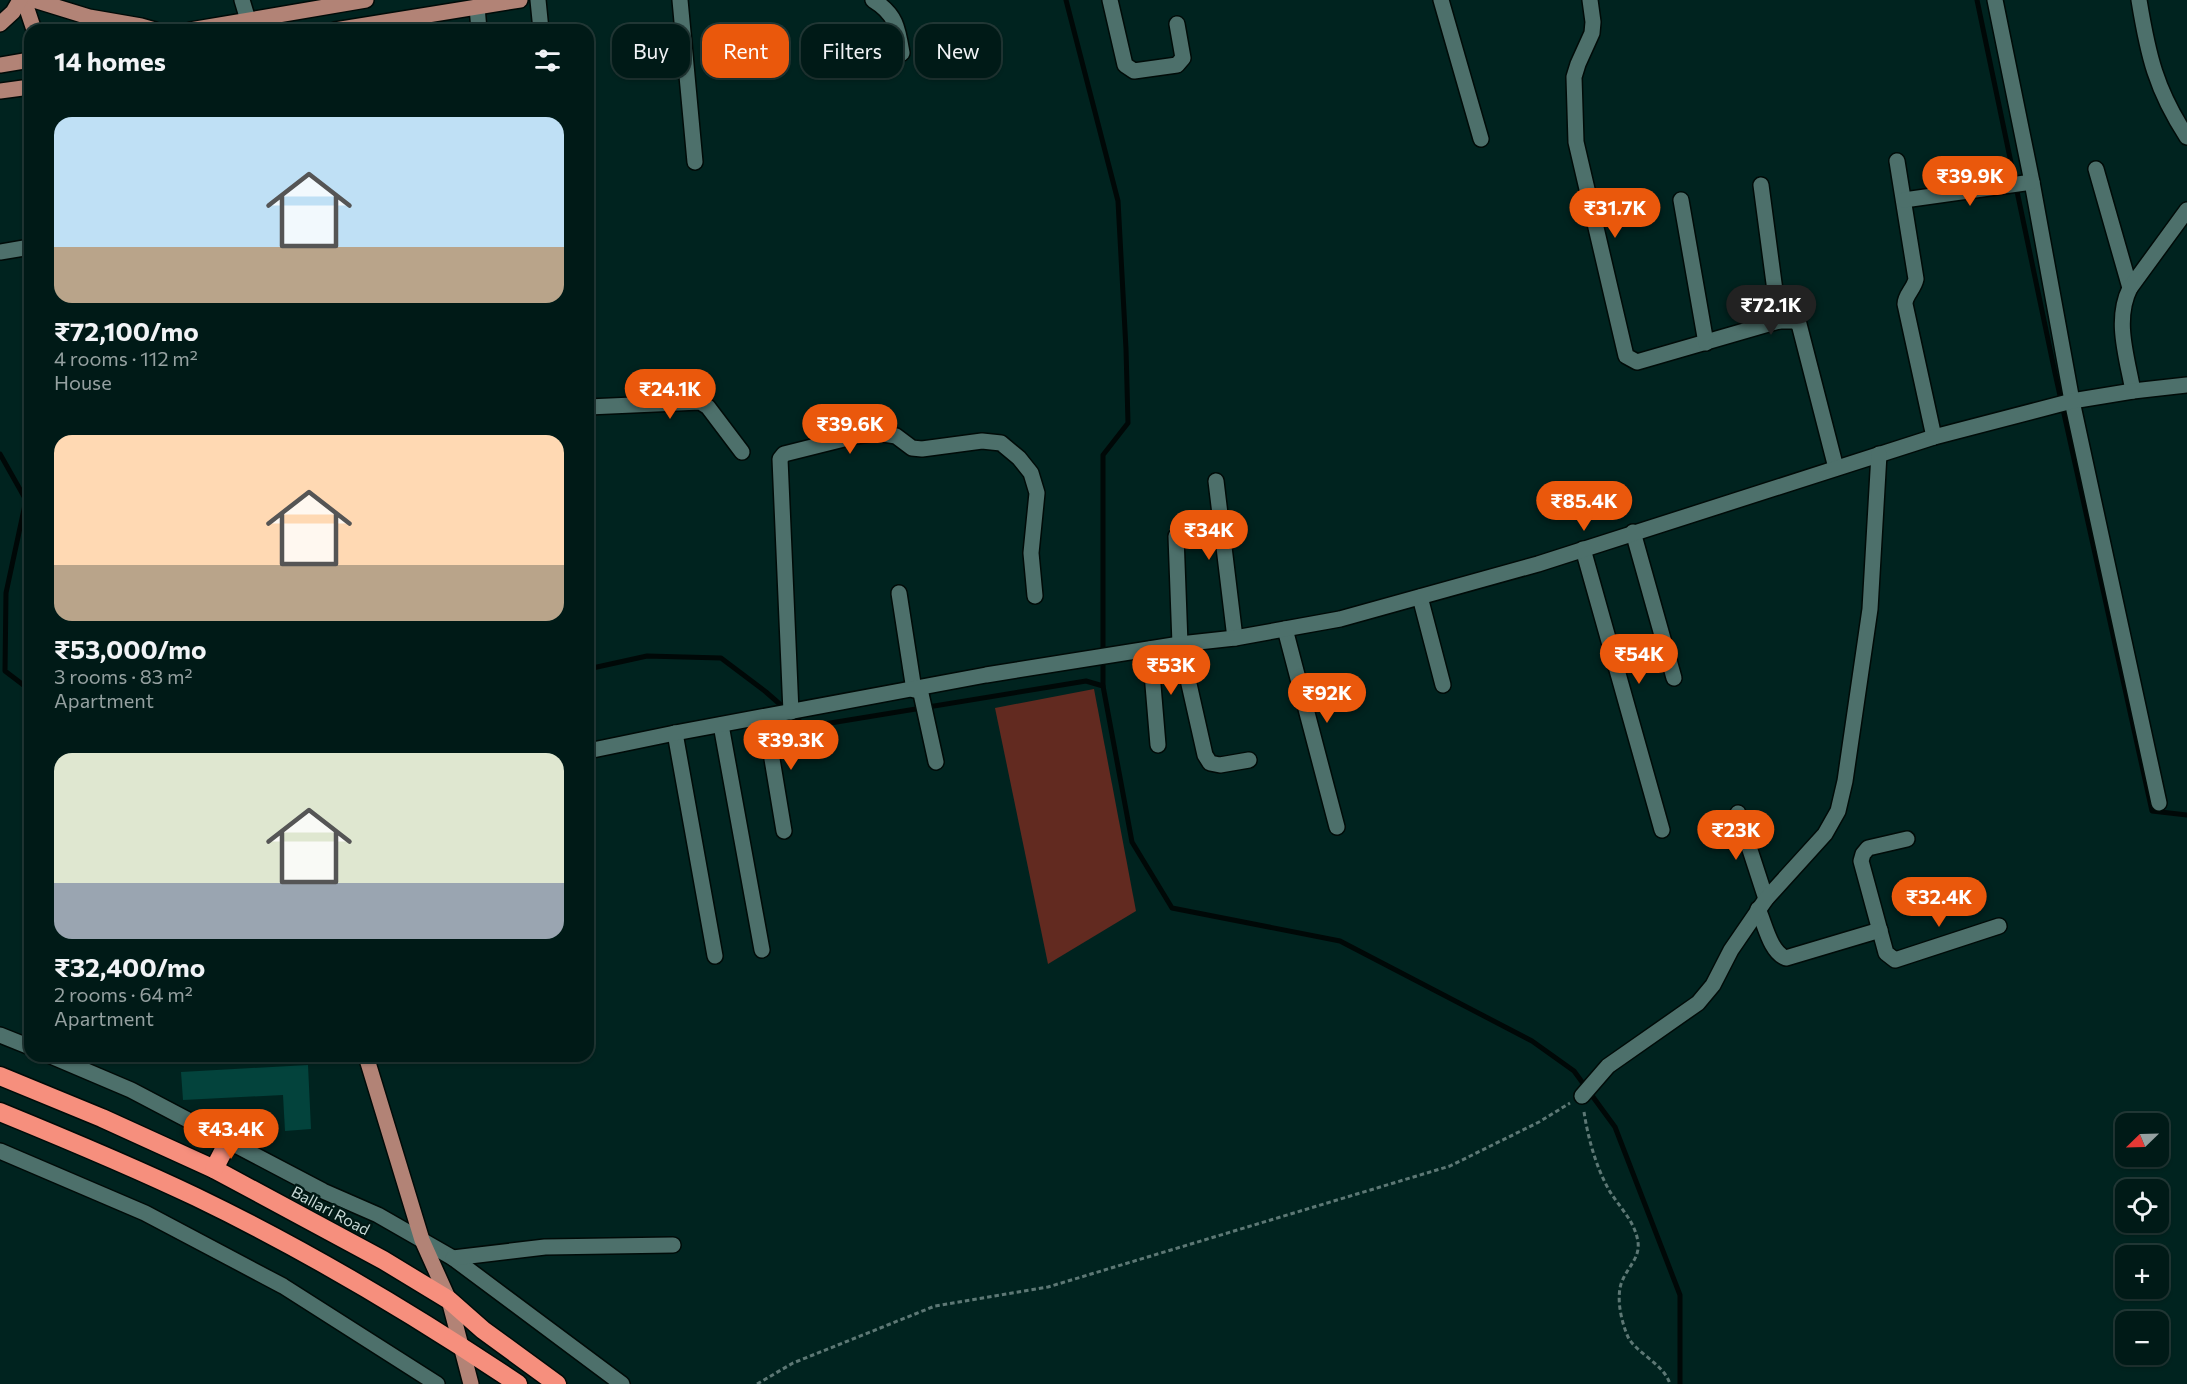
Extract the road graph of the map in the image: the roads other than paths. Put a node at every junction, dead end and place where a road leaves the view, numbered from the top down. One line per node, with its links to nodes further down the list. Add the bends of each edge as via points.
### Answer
1 (22, 0): 16 (main road); 17 (main road)
2 (34, 0): 18 (main road, via 88,17)
3 (242, 0): 15 (street)
4 (366, 0): 15 (main road)
5 (520, 0): 14 (main road)
6 (538, 0): 22 (street)
7 (680, 0): 32 (street)
8 (873, 0): 23 (street, via 886,7)
9 (1110, 0): 24 (street, via 1125,65 1134,71 1181,62)
10 (1441, 0): 30 (street)
11 (1590, 0): 44 (street, via 1592,33 1574,77 1576,142 1626,356 1637,362)
12 (1995, 0): 34 (street)
13 (2139, 0): 29 (street, via 2146,48 2157,84)
14 (477, 7): 20 (main road); 21 (street)
15 (248, 20): 19 (main road)
16 (0, 24)
17 (32, 24)
18 (129, 24)
19 (225, 24)
20 (372, 24)
21 (478, 24)
22 (540, 24)
23 (896, 24)
24 (1177, 24)
25 (24, 61): 26 (main road)
26 (0, 65)
27 (24, 88): 28 (main road)
28 (0, 91)
29 (2187, 138)
30 (1481, 139)
31 (1897, 161): 37 (street)
32 (695, 162)
33 (2096, 169): 42 (street)
34 (2032, 182): 37 (street); 47 (street)
35 (1761, 185): 43 (street)
36 (1681, 200): 44 (street)
37 (1904, 200): 49 (street, via 1916,279 1905,304)
38 (2187, 210): 39 (street)
39 (2182, 226): 42 (street)
40 (24, 248): 41 (street)
41 (0, 252)
42 (2130, 288): 46 (street, via 2121,320)
43 (1779, 321): 44 (street); 52 (street, via 1799,324)
44 (1706, 343)
45 (2187, 385): 46 (street)
46 (2133, 391): 47 (street)
47 (2065, 402): 49 (street); 75 (street)
48 (594, 407): 50 (street, via 700,402)
49 (1934, 437): 51 (street)
50 (742, 452)
51 (1879, 454): 52 (street); 81 (street, via 1870,609 1838,811 1825,834)
52 (1836, 468): 54 (street)
53 (1216, 481): 61 (street)
54 (1633, 532): 56 (street); 64 (street)
55 (1176, 536): 62 (street)
56 (1583, 549): 59 (street); 78 (street)
57 (899, 593): 66 (street)
58 (1035, 596): 67 (street, via 1031,553 1037,493 1031,472 1001,443 982,441 922,449 912,448 896,436 877,434 784,454 780,459)
59 (1420, 597): 60 (street); 65 (street)
60 (1285, 629): 61 (street); 77 (street)
61 (1235, 638): 62 (street)
62 (1180, 644): 63 (street); 73 (street, via 1210,763)
63 (1150, 649): 66 (street); 71 (street)
64 (1674, 678)
65 (1443, 685)
66 (917, 689): 67 (street); 74 (street)
67 (787, 713): 68 (street)
68 (765, 717): 69 (street); 79 (street)
69 (721, 725): 70 (street); 84 (street)
70 (675, 733): 72 (street); 85 (street)
71 (1158, 744)
72 (594, 750)
73 (1249, 760)
74 (936, 762)
75 (2159, 803)
76 (1738, 813): 81 (street)
77 (1337, 827)
78 (1662, 830)
79 (784, 831)
80 (1907, 839): 83 (street, via 1868,848 1863,854 1861,861)
81 (1762, 904): 83 (street, via 1775,949 1786,958); 91 (street, via 1698,1003 1608,1066)
82 (1999, 926): 83 (street, via 1895,960 1886,953)
83 (1880, 930)
84 (762, 950)
85 (715, 956)
86 (0, 1035): 87 (street)
87 (24, 1045)
88 (65, 1062): 93 (street, via 131,1090)
89 (368, 1062): 96 (main road)
90 (0, 1076): 95 (highway, Ballari Road)
91 (1582, 1096)
92 (0, 1112): 100 (highway, via 100,1153 294,1247)
93 (229, 1140): 95 (highway); 96 (street)
94 (0, 1151): 101 (street, via 145,1213 283,1286)
95 (214, 1169): 99 (highway, Ballari Road)
96 (422, 1240): 98 (street); 99 (main road)
97 (673, 1245): 98 (street, via 545,1247)
98 (453, 1258): 105 (street)
99 (449, 1300): 100 (main road); 104 (highway, Ballari Road)
100 (461, 1346): 102 (main road); 103 (highway)
101 (437, 1384)
102 (471, 1384)
103 (518, 1384)
104 (557, 1384)
105 (622, 1384)

